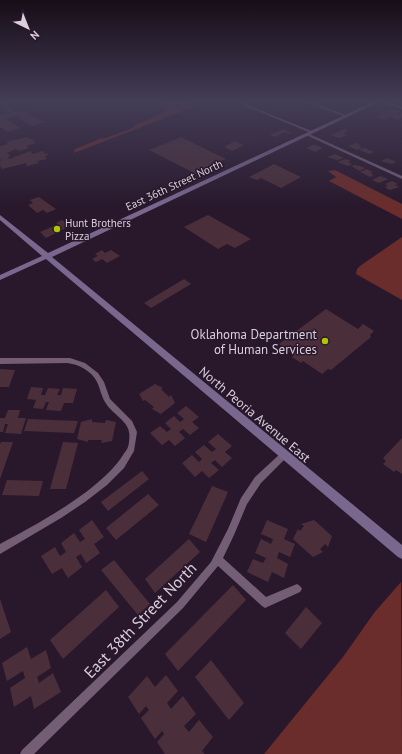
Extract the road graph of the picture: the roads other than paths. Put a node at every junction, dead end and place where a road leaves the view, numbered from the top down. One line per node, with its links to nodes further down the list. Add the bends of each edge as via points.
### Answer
1 (303, 136): 5 (main road, East 36th Street North)
2 (317, 136): 3 (street)
3 (402, 178)
4 (0, 217): 5 (main road, North Peoria Avenue East)
5 (47, 256): 6 (main road, East 36th Street North); 8 (main road, North Peoria Avenue East)
6 (0, 278)
7 (0, 360): 9 (street, via 74,361 86,366 101,382 102,391 110,404 124,416 133,438 130,451 122,465 105,482)
8 (284, 455): 10 (main road, North Peoria Avenue East); 11 (street, East 38th Street North, via 258,480 244,501)
9 (0, 549)
10 (402, 553)
11 (217, 559): 12 (street, via 265,603); 13 (street, East 38th Street North, via 180,605)
12 (297, 589)
13 (26, 754)

